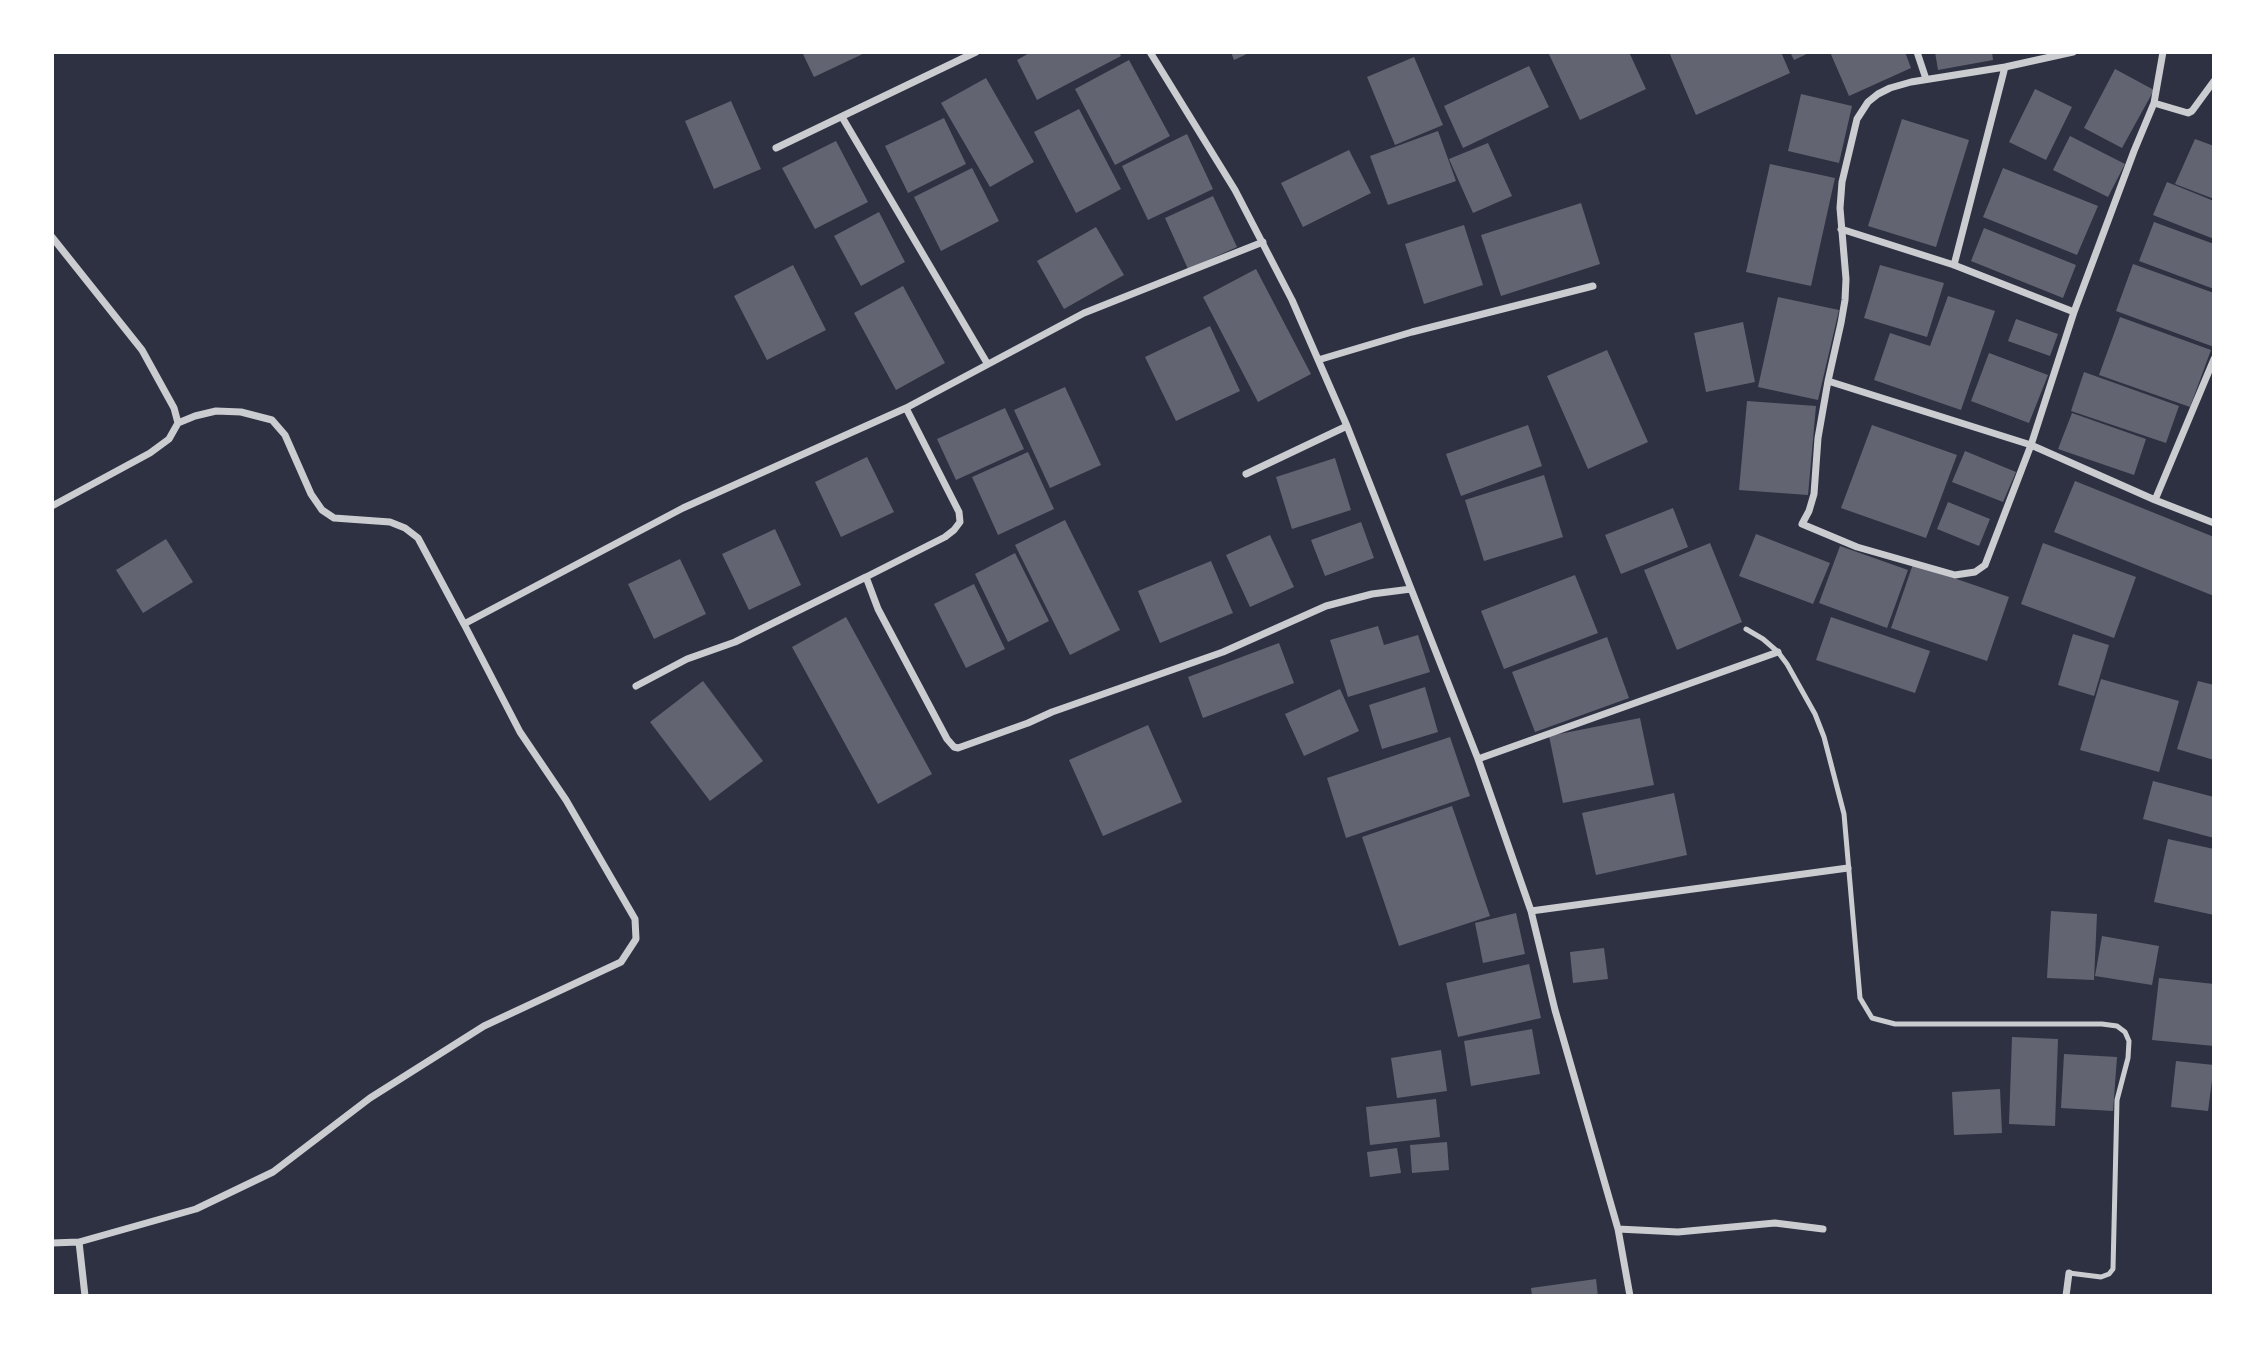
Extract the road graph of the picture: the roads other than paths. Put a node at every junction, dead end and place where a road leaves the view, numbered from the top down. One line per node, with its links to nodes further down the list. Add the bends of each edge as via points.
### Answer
1 (976, 52): 10 (street)
2 (1150, 52): 14 (street)
3 (1917, 52): 7 (street)
4 (2073, 52): 6 (street)
5 (2163, 52): 9 (street)
6 (2005, 67): 7 (street); 15 (street)
7 (1926, 79): 12 (street, via 1878,94 1857,119 1842,182)
8 (2214, 81): 9 (street, via 2188,113)
9 (2154, 103): 17 (street)
10 (842, 117): 11 (street); 19 (street)
11 (776, 148)
12 (1841, 229): 15 (street); 21 (street, via 1845,299)
13 (52, 237): 23 (street, via 142,350)
14 (1263, 242): 18 (street); 19 (street, via 1084,313)
15 (1954, 265): 17 (street)
16 (1593, 286): 18 (street)
17 (2074, 312): 25 (street)
18 (1318, 360): 24 (street)
19 (987, 363): 22 (street)
20 (2213, 363): 27 (street)
21 (1828, 381): 25 (street); 25 (street, via 1814,494 1802,524 1857,547 1955,575 1975,572 1988,560)
22 (906, 408): 30 (street, via 960,522 945,537); 32 (street, via 683,508)
23 (178, 423): 28 (street, via 169,439 150,453); 32 (street, via 216,411 272,420 285,435 322,510 334,517 390,522 418,538)
24 (1348, 426): 26 (street); 31 (street)
25 (2031, 445): 27 (street)
26 (1246, 474)
27 (2155, 500): 29 (street)
28 (52, 506)
29 (2214, 523)
30 (866, 577): 31 (street, via 878,609 947,739 958,748 1223,652 1326,606); 35 (street)
31 (1411, 589): 36 (street)
32 (464, 624): 41 (street, via 520,732 566,800 635,919 636,939 621,962 484,1026 370,1098 273,1172 196,1209)
33 (1746, 629): 34 (lane)
34 (1778, 652): 36 (street); 37 (lane, via 1824,737 1844,814)
35 (636, 686)
36 (1478, 759): 38 (street)
37 (1848, 867): 38 (street); 43 (lane, via 1860,998 1871,1018 1908,1025 2102,1024 2125,1032 2128,1058 2117,1100 2113,1269 2101,1277)
38 (1531, 911): 39 (street)
39 (1618, 1229): 40 (street, via 1678,1232 1775,1223); 45 (street)
40 (1823, 1229)
41 (79, 1242): 42 (street); 44 (street)
42 (52, 1243)
43 (2069, 1273): 46 (street)
44 (85, 1296)
45 (1630, 1296)
46 (2066, 1296)

